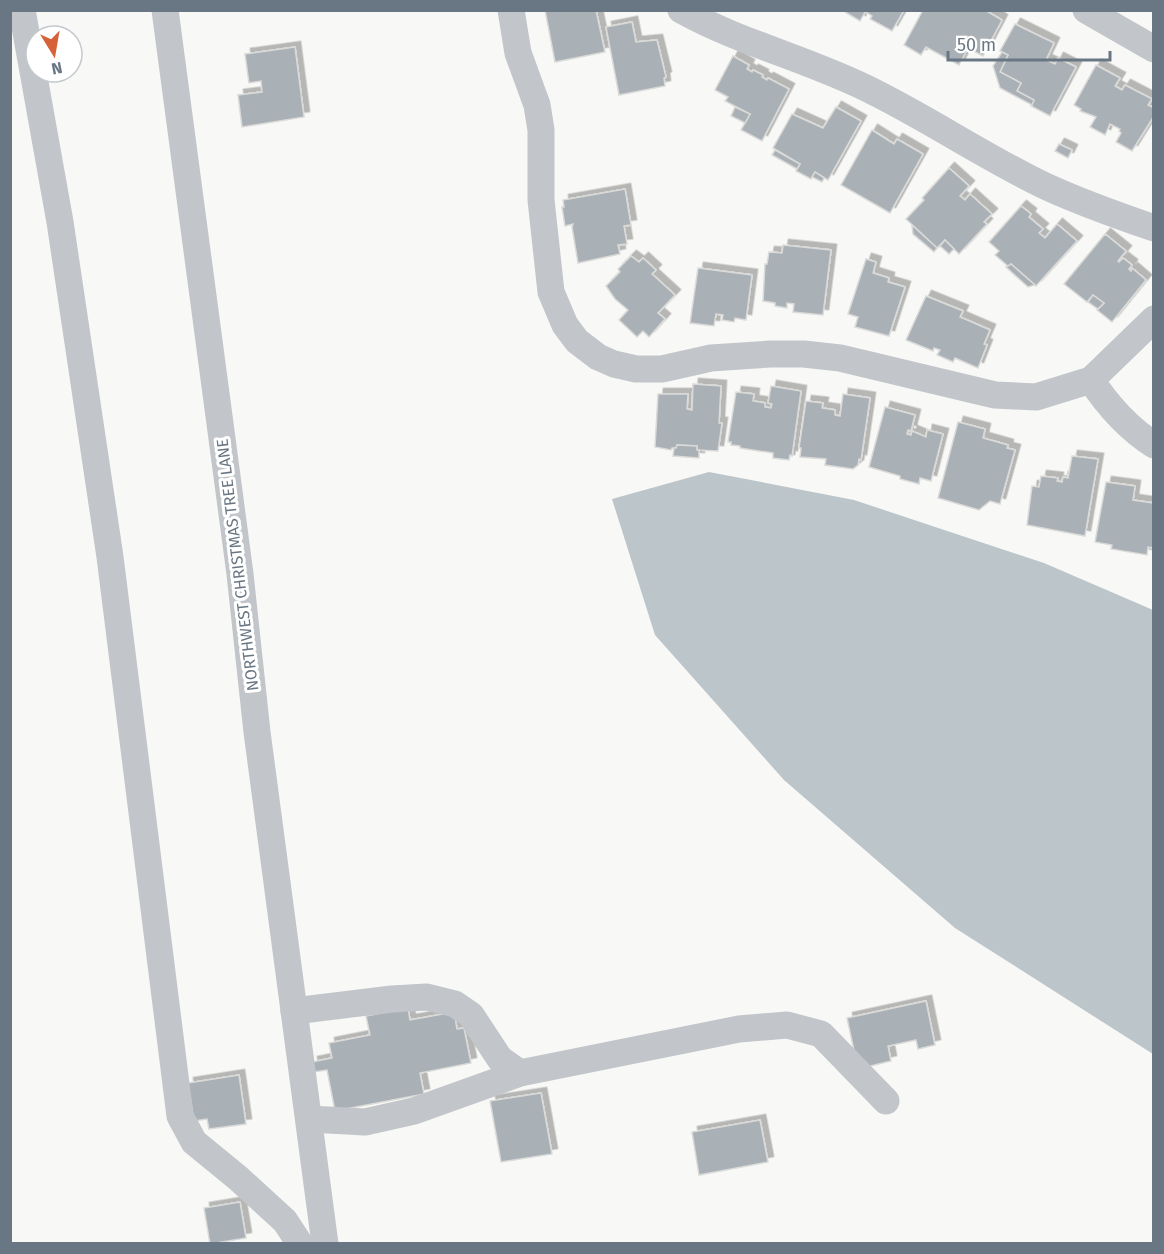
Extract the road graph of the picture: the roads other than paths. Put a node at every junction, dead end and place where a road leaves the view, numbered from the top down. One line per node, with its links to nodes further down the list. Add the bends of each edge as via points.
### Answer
1 (22, 10): 15 (street, via 60,222 110,557 180,1116 194,1142 285,1221)
2 (165, 10): 11 (street, NORTHWEST CHRISTMAS TREE LANE)
3 (511, 10): 9 (street, via 518,52 537,105 541,130 541,200 551,292 565,325 577,341 598,357 636,369 662,369 711,358 804,354 840,358 995,395 1026,397)
4 (681, 10): 7 (street, via 743,40 873,91 1041,184)
5 (1086, 10): 6 (street)
6 (1154, 49)
7 (1154, 228)
8 (1154, 320): 9 (street)
9 (1091, 380): 10 (street, via 1107,404)
10 (1154, 445)
11 (294, 1011): 12 (street, via 428,997 455,1004 471,1015 500,1059); 14 (street, NORTHWEST CHRISTMAS TREE LANE)
12 (520, 1073): 13 (street, via 739,1029 788,1025 820,1034); 14 (street, via 414,1111 365,1122)
13 (886, 1101)
14 (309, 1119): 16 (street, NORTHWEST CHRISTMAS TREE LANE)
15 (300, 1244)
16 (325, 1244)

